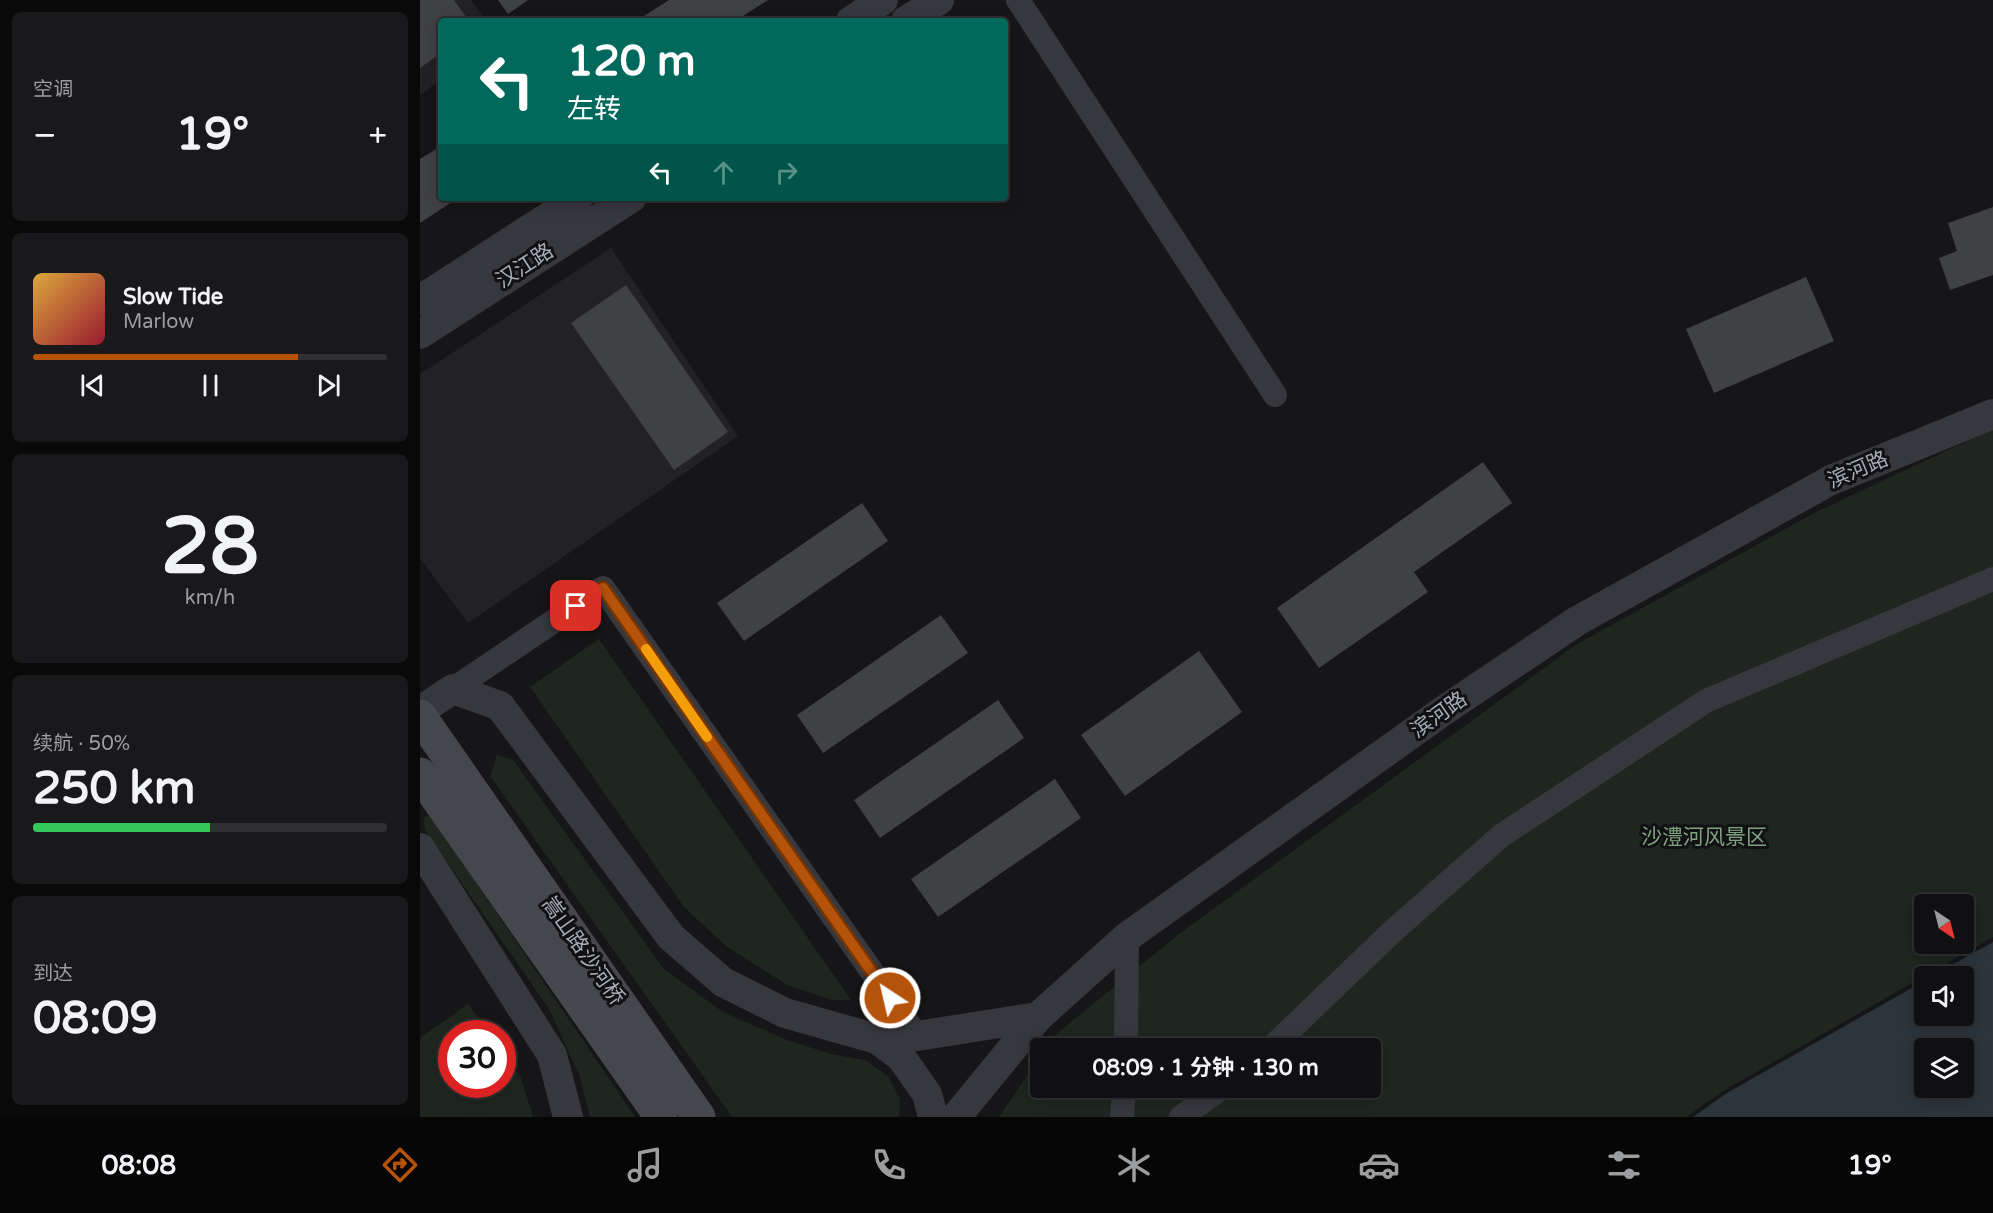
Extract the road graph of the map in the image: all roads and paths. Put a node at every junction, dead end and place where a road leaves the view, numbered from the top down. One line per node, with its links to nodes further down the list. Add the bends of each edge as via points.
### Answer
1 (883, 0): 4 (street)
2 (939, 0): 5 (street)
3 (1018, 0): 10 (street)
4 (856, 18)
5 (911, 18)
6 (573, 201): 8 (street, 汉江路)
7 (626, 201): 9 (street, 汉江路)
8 (420, 300)
9 (420, 334)
10 (1275, 395)
11 (1993, 414): 18 (street, 滨河路, via 1831,480 1577,621 1443,711)
12 (1993, 579): 22 (street, via 1706,701 1502,835 1394,930)
13 (453, 689): 14 (street); 20 (street, via 603,588); 23 (street, via 500,705 670,937 723,982 785,1013)
14 (420, 711)
15 (420, 716): 28 (main road, 嵩山路沙河桥)
16 (429, 787): 27 (main road, 嵩山路沙河桥)
17 (420, 848): 26 (street, via 552,1055)
18 (1127, 937): 19 (street, 滨河路); 21 (street)
19 (1038, 1017): 20 (street); 30 (street, 滨河路)
20 (916, 1036): 23 (street)
21 (1126, 1038)
22 (1281, 1038)
23 (877, 1040): 29 (street, via 901,1057 927,1094)
24 (1123, 1098): 31 (street)
25 (1208, 1098): 32 (street)
26 (568, 1117)
27 (661, 1117)
28 (699, 1117)
29 (933, 1117)
30 (956, 1117)
31 (1122, 1117)
32 (1180, 1117)

